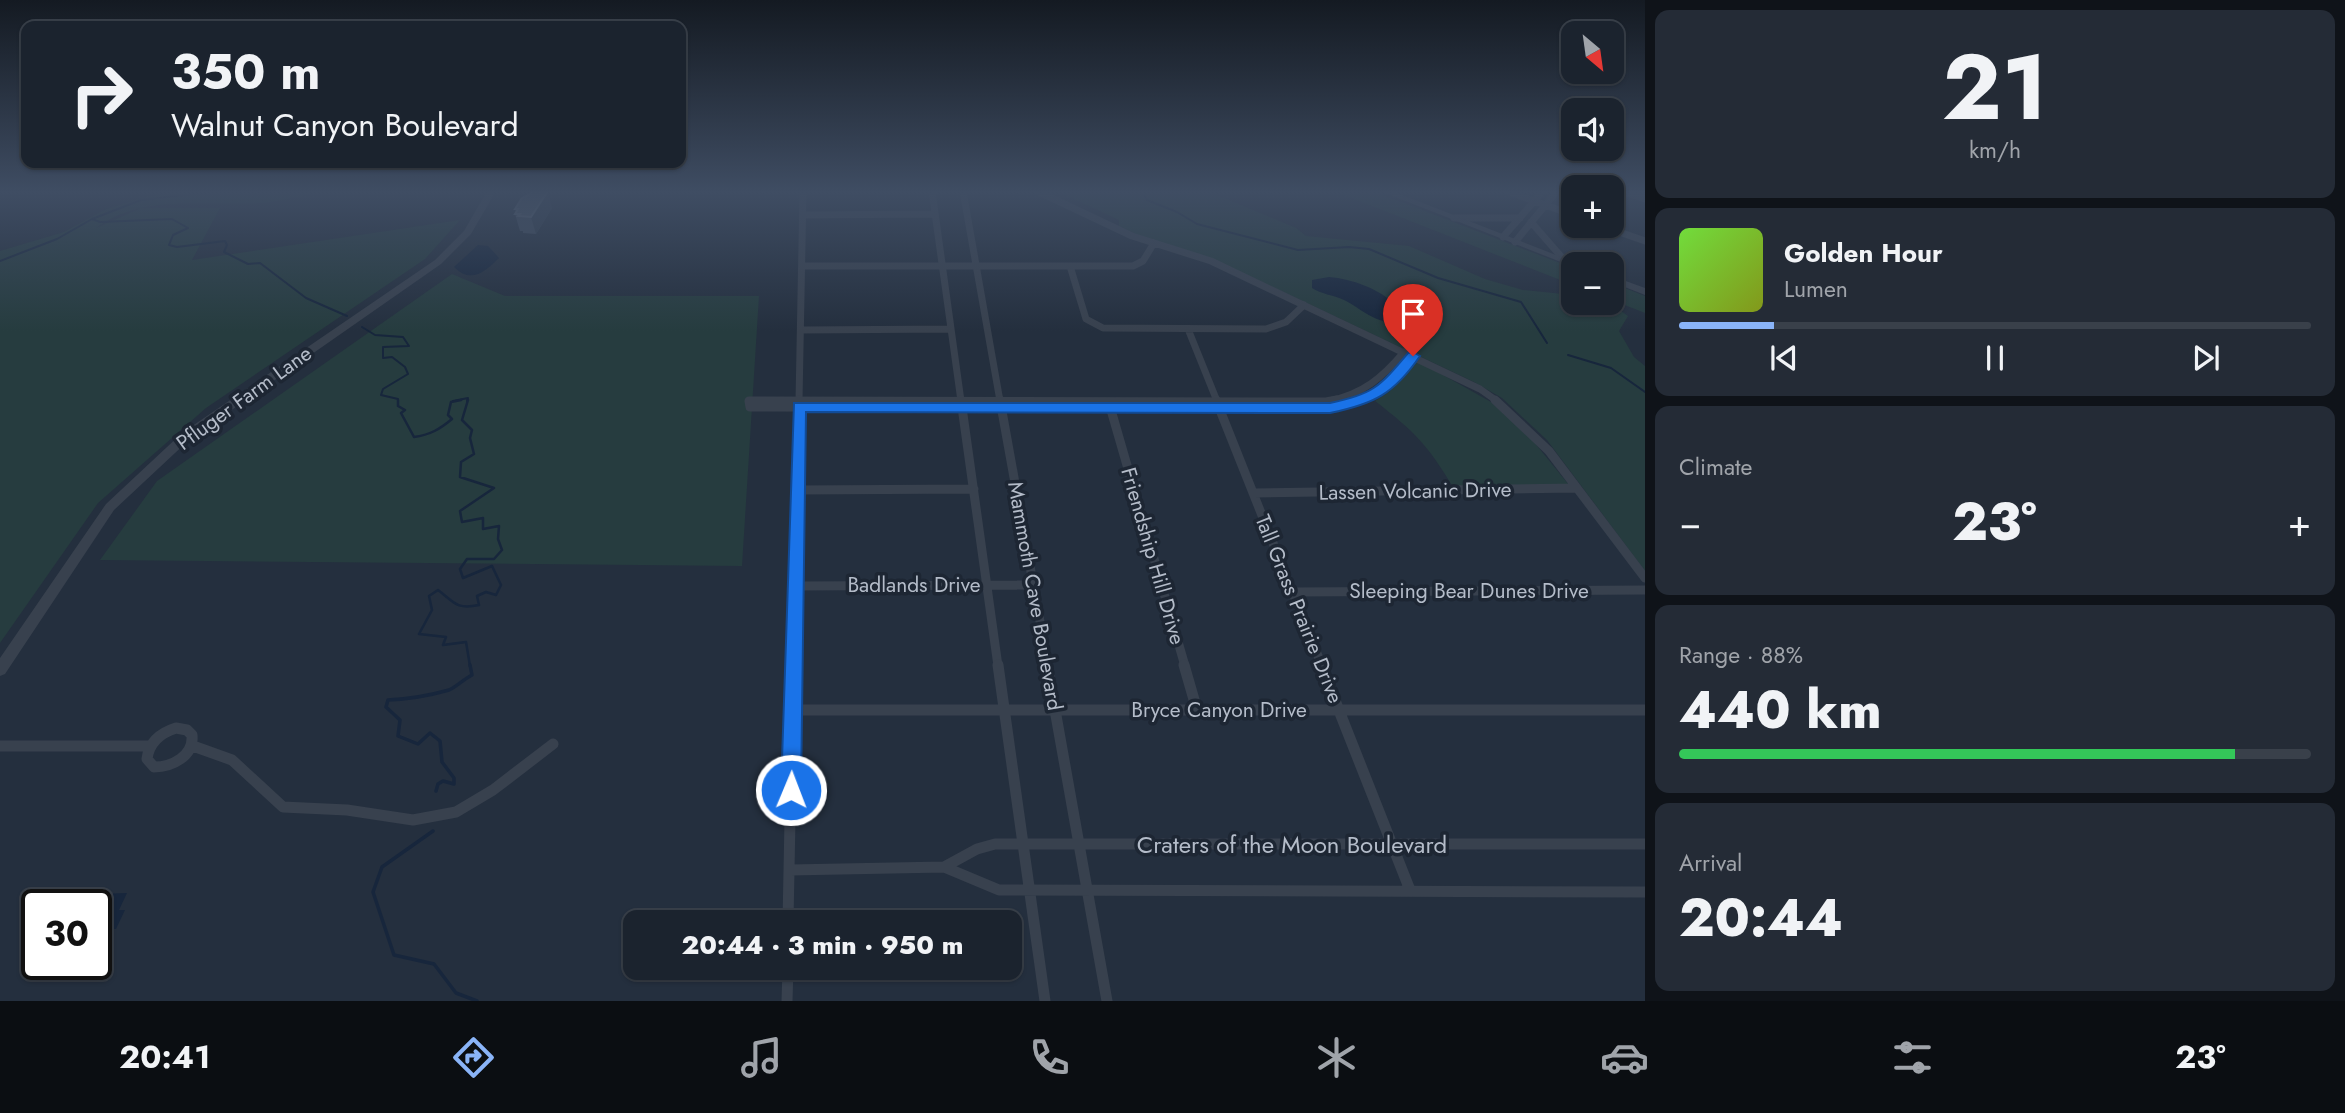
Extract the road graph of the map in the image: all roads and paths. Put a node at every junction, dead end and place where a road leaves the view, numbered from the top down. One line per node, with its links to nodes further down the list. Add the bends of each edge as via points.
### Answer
1 (462, 238): 40 (street, Pfluger Farm Lane, via 438,262 186,436 110,507)
2 (803, 238): 14 (street)
3 (939, 238): 13 (street, Mammoth Cave Boulevard)
4 (971, 238): 16 (street, Mammoth Cave Boulevard)
5 (1138, 238): 10 (street)
6 (1505, 238): 9 (street)
7 (1518, 238): 9 (street)
8 (1546, 238): 11 (street)
9 (1515, 242): 12 (street)
10 (1154, 243): 15 (street, via 1136,265); 19 (street, via 1211,261)
11 (1561, 254)
12 (1561, 260)
13 (943, 265): 14 (street); 16 (street); 21 (street, Mammoth Cave Boulevard)
14 (802, 266): 22 (street)
15 (1070, 266): 16 (street); 20 (street, via 1084,316 1097,327)
16 (976, 267): 28 (street, Mammoth Cave Boulevard)
17 (1624, 284): 18 (street)
18 (1645, 292)
19 (1304, 305): 20 (street, via 1275,327); 23 (street)
20 (1188, 328): 29 (street, Tall Grass Prairie Drive)
21 (951, 329): 22 (street); 26 (street, Mammoth Cave Boulevard)
22 (801, 330): 25 (street)
23 (1404, 352): 24 (street); 29 (street, via 1375,384 1345,398)
24 (1413, 356): 29 (street, via 1386,388 1358,402 1330,408); 30 (street, via 1506,407 1534,434)
25 (799, 404): 25 (street, via 749,401 750,407); 26 (street); 32 (street)
26 (962, 404): 28 (street); 31 (street, Mammoth Cave Boulevard)
27 (1110, 404): 28 (street); 29 (street); 44 (street, Friendship Hill Drive)
28 (1001, 405): 36 (street, Mammoth Cave Boulevard)
29 (1218, 405): 33 (street, Tall Grass Prairie Drive)
30 (1576, 488): 33 (street, Lassen Volcanic Drive); 34 (street)
31 (974, 489): 32 (street); 35 (street, Mammoth Cave Boulevard)
32 (797, 490): 37 (street)
33 (1253, 493): 39 (street, Tall Grass Prairie Drive)
34 (1645, 578)
35 (987, 585): 36 (street, Badlands Drive); 37 (street, Badlands Drive); 42 (street, Mammoth Cave Boulevard)
36 (1033, 585): 43 (street, Mammoth Cave Boulevard)
37 (796, 586): 41 (street)
38 (1645, 590): 39 (street, Sleeping Bear Dunes Drive)
39 (1292, 592): 45 (street, Tall Grass Prairie Drive)
40 (0, 670)
41 (793, 710): 42 (street, Bryce Canyon Drive); 56 (street)
42 (1004, 710): 43 (street, Bryce Canyon Drive); 51 (street, Mammoth Cave Boulevard)
43 (1055, 710): 44 (street, Bryce Canyon Drive); 52 (street, Mammoth Cave Boulevard)
44 (1197, 710): 45 (street, Bryce Canyon Drive)
45 (1339, 710): 46 (street, Bryce Canyon Drive); 53 (street, Tall Grass Prairie Drive)
46 (1645, 710)
47 (553, 744): 50 (street, via 456,812 413,820 283,807 236,761 214,749)
48 (0, 746): 49 (street)
49 (149, 746): 50 (street, via 161,734 183,728 193,734); 50 (street, via 149,764 160,768 176,764)
50 (193, 746)
51 (1023, 844): 52 (street, Craters of the Moon Boulevard); 55 (street, Craters of the Moon Boulevard, via 988,845); 57 (street, Mammoth Cave Boulevard)
52 (1079, 844): 53 (street, Craters of the Moon Boulevard); 58 (street, Mammoth Cave Boulevard)
53 (1392, 844): 54 (street, Craters of the Moon Boulevard); 59 (street, Tall Grass Prairie Drive)
54 (1645, 844)
55 (944, 867): 56 (street, Craters of the Moon Boulevard); 57 (street, Craters of the Moon Boulevard, via 994,889)
56 (790, 870): 61 (street)
57 (1029, 890): 58 (street, Craters of the Moon Boulevard); 64 (street, Mammoth Cave Boulevard)
58 (1087, 890): 59 (street, Craters of the Moon Boulevard); 65 (street, Mammoth Cave Boulevard)
59 (1410, 890): 60 (street, Craters of the Moon Boulevard)
60 (1645, 892)
61 (789, 910)
62 (788, 980): 63 (street)
63 (787, 1001)
64 (1045, 1001)
65 (1107, 1001)

